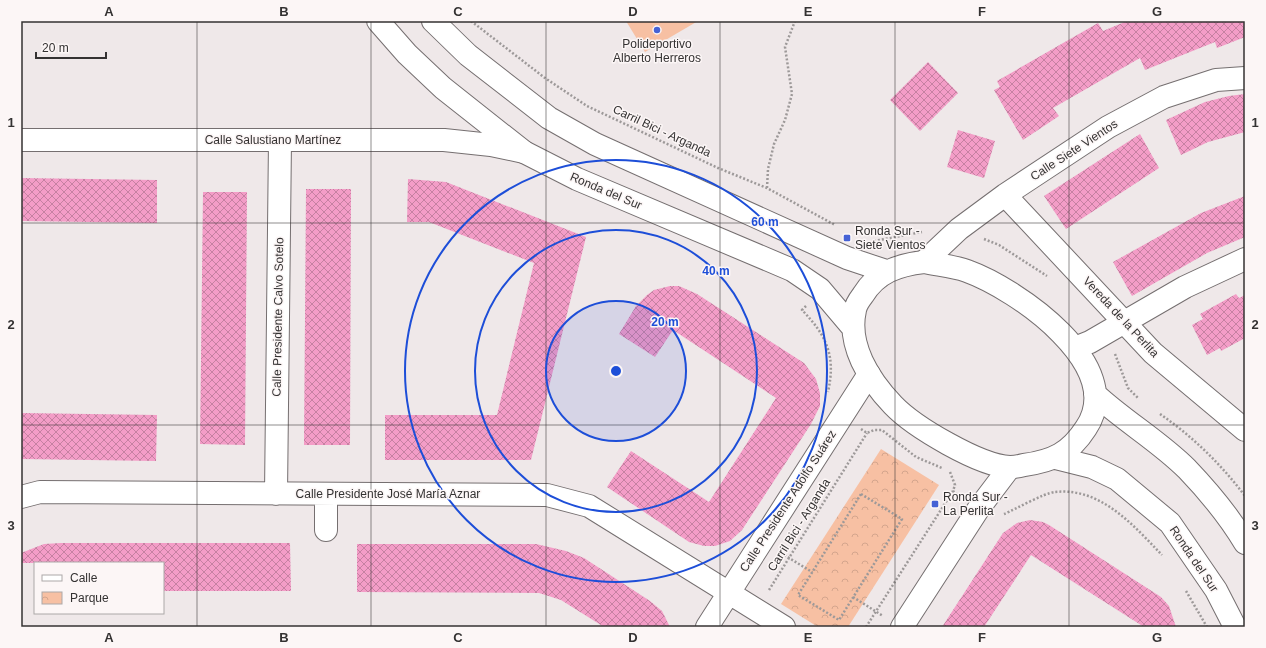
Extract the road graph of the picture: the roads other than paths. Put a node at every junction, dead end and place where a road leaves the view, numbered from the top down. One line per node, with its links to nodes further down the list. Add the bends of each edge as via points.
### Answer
1 (378, 21): 6 (street, Ronda del Sur, via 407,54 443,88)
2 (433, 21): 10 (street, via 468,55 549,118 595,144 847,258)
3 (1245, 78): 7 (street, Calle Siete Vientos, via 1216,80 1164,97 1108,127)
4 (21, 140): 5 (street, Calle Salustiano Martínez)
5 (280, 140): 6 (street, Calle Salustiano Martínez, via 444,140 491,145); 20 (street, Calle Presidente Calvo Sotelo)
6 (524, 152): 12 (street, Ronda del Sur, via 577,179 792,270 820,289)
7 (1006, 195): 9 (street, Calle Siete Vientos, via 959,228); 11 (street, Vereda de la Perlita)
8 (1245, 259): 11 (street, via 1185,287)
9 (924, 262): 10 (street, Ronda del Sur, via 905,264); 13 (street, Ronda del Sur, via 967,271 997,285 1028,304 1058,328)
10 (886, 271): 12 (street, Ronda del Sur, via 870,284 855,308)
11 (1125, 321): 13 (street); 16 (street, Vereda de la Perlita, via 1153,353)
12 (853, 328): 14 (street, Ronda del Sur, via 858,352)
13 (1075, 348): 15 (street, Ronda del Sur, via 1091,374)
14 (869, 374): 18 (street, Ronda del Sur, via 894,406 925,429 957,449 982,460); 24 (street, Calle Presidente Adolfo Suárez)
15 (1095, 394): 17 (street, Ronda del Sur, via 1092,420 1078,440); 23 (street, via 1186,469 1228,516)
16 (1245, 430)
17 (1056, 458): 18 (street, Ronda del Sur); 28 (street, Ronda del Sur, via 1092,467 1117,479 1170,523 1216,590)
18 (1010, 467): 25 (street)
19 (27, 493): 20 (street, Calle Presidente José María Aznar)
20 (276, 494): 21 (street, Calle Presidente José María Aznar)
21 (326, 494): 22 (street); 24 (street, Calle Presidente José María Aznar, via 547,495 589,506)
22 (326, 530)
23 (1245, 543)
24 (729, 593): 26 (street, Calle Presidente Adolfo Suárez); 27 (street, Calle Presidente José María Aznar)
25 (895, 623)
26 (707, 627)
27 (784, 627)
28 (1235, 627)

